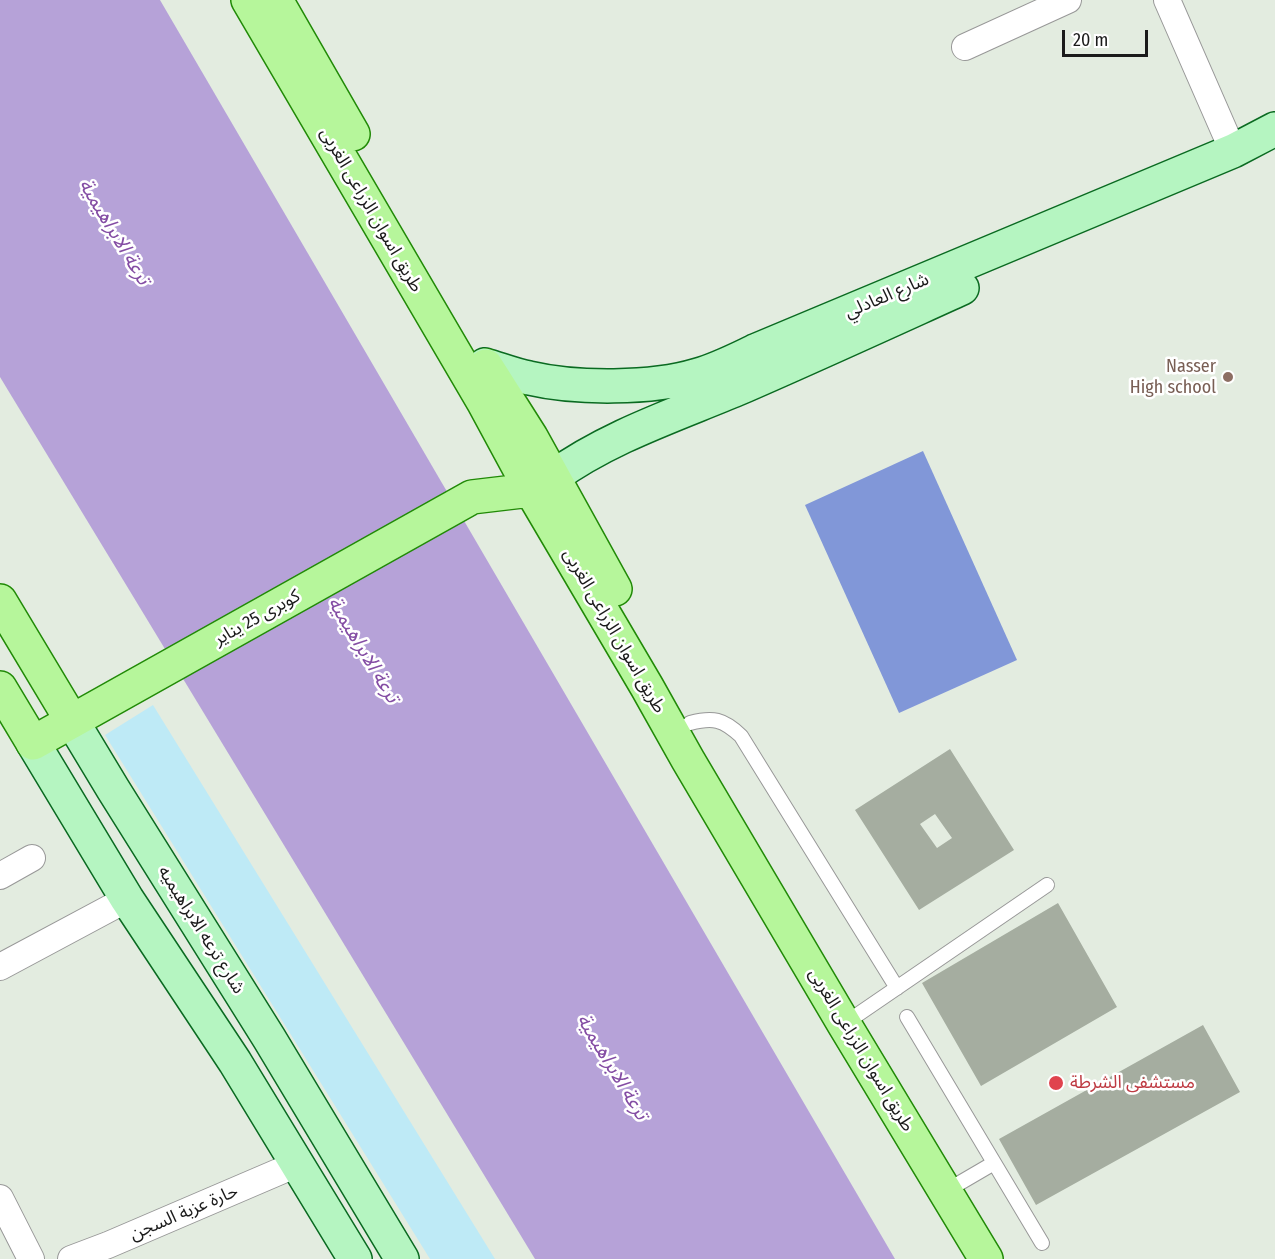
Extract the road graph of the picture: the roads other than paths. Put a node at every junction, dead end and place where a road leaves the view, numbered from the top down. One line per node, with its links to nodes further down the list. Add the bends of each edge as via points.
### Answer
1 (248, 0): 10 (main road, طريق اسوان الزراعى الغربى)
2 (276, 0): 9 (main road, طريق اسوان الزراعى الغربى)
3 (1068, 0): 5 (street)
4 (1167, 0): 8 (street)
5 (965, 47)
6 (1275, 129): 8 (street, شارع العادلي)
7 (1275, 146): 11 (street, شارع العادلي, via 793,365 608,444)
8 (1233, 151): 9 (street, شارع العادلي, via 697,375 642,385 583,386 529,378)
9 (485, 364): 11 (main road, طريق اسوان الزراعى الغربى, via 531,438)
10 (503, 441): 11 (main road, طريق اسوان الزراعى الغربى); 12 (main road, كوبرى 25 يناير, via 494,465)
11 (542, 484): 12 (main road, كوبرى 25 يناير); 15 (main road, طريق اسوان الزراعى الغربى)
12 (472, 497): 16 (main road, كوبرى 25 يناير)
13 (0, 601): 16 (main road, شارع ترعه الابراهيميه)
14 (0, 688): 17 (main road)
15 (674, 709): 23 (lane, via 719,721 741,735); 25 (main road, طريق اسوان الزراعى الغربى, via 688,760)
16 (72, 720): 17 (main road, كوبرى 25 يناير); 26 (street, شارع ترعه الابراهيميه)
17 (33, 743): 21 (street)
18 (32, 858): 19 (street)
19 (0, 876)
20 (1047, 885): 23 (lane)
21 (127, 899): 22 (street); 27 (street)
22 (0, 967)
23 (897, 988): 25 (lane)
24 (907, 1017): 28 (lane)
25 (851, 1019): 30 (main road, طريق اسوان الزراعى الغربى)
26 (269, 1038): 27 (street); 37 (street, شارع ترعه الابراهيميه)
27 (235, 1062): 29 (street)
28 (994, 1163): 30 (lane); 32 (lane)
29 (297, 1164): 33 (street, حارة عزبة السجن); 36 (street)
30 (953, 1187): 38 (main road, طريق اسوان الزراعى الغربى); 39 (main road, طريق اسوان الزراعى الغربى)
31 (0, 1198): 34 (street)
32 (1042, 1243)
33 (115, 1252): 35 (street, حارة عزبة السجن)
34 (31, 1259)
35 (71, 1259)
36 (355, 1259)
37 (402, 1259)
38 (986, 1259)
39 (1006, 1259)

